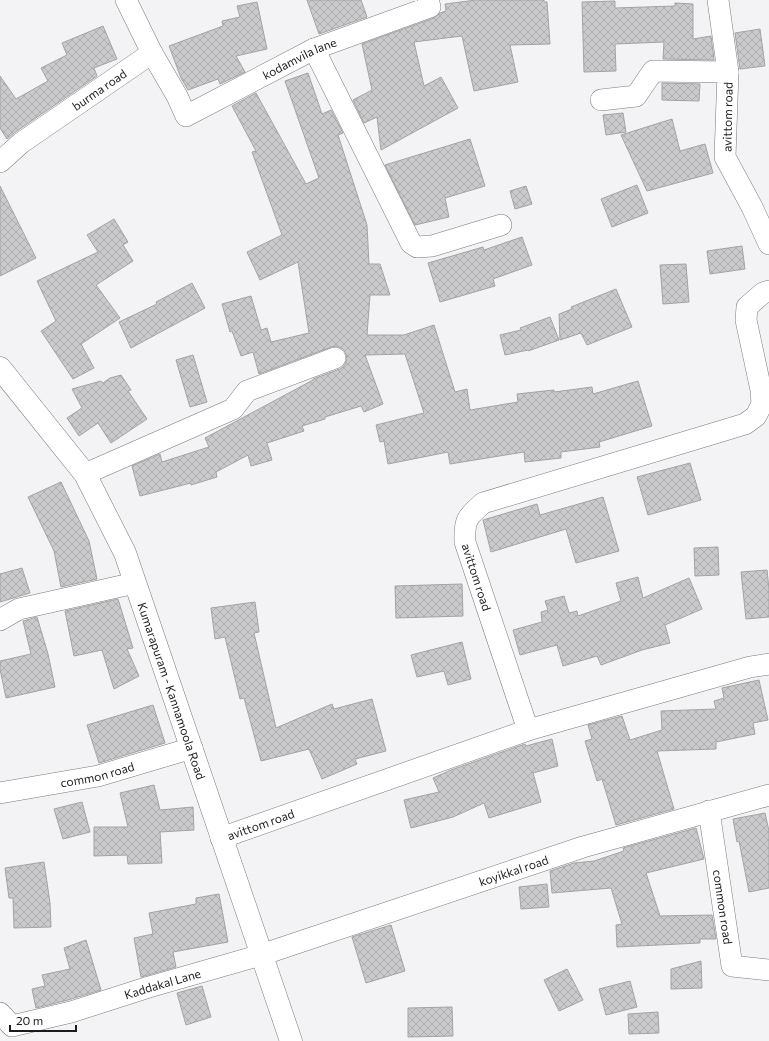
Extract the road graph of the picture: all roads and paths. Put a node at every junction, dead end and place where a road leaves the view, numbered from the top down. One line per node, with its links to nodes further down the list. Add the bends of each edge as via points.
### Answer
1 (126, 0): 5 (street)
2 (428, 0): 4 (street, kodamvila lane, via 430,7)
3 (718, 0): 6 (street)
4 (314, 49): 5 (street, kodamvila lane, via 186,116); 9 (street, via 411,243 417,247 428,247)
5 (152, 53): 8 (street, burma road, via 21,144)
6 (728, 72): 7 (street, avittom road, via 653,71 636,96); 10 (street, avittom road, via 725,157)
7 (602, 100)
8 (0, 162)
9 (501, 225)
10 (769, 244)
11 (769, 291): 18 (street, avittom road, via 747,307 746,320 762,390 762,404 756,416 745,424 483,503 470,514 464,527 465,542)
12 (336, 358): 14 (street, via 247,391 233,409)
13 (0, 368): 14 (main road, Kumarapuram - Kannamoola Road)
14 (86, 474): 15 (main road, Kumarapuram - Kannamoola Road, via 125,553)
15 (135, 583): 16 (street, via 19,609); 19 (main road, Kumarapuram - Kannamoola Road)
16 (0, 620)
17 (769, 664): 18 (street, via 750,666)
18 (528, 730): 23 (street, avittom road)
19 (192, 748): 20 (street, common road, via 98,776); 23 (main road, Kumarapuram - Kannamoola Road)
20 (0, 793)
21 (769, 795): 22 (street, koyikkal road)
22 (709, 811): 24 (street, koyikkal road, via 582,847); 25 (street, common road, via 732,966)
23 (221, 838): 24 (main road, Kumarapuram - Kannamoola Road)
24 (261, 955): 26 (street, Kaddakal Lane, via 71,1012); 27 (main road, Kumarapuram - Kannamoola Road)
25 (769, 970)
26 (8, 1028)
27 (291, 1041)

